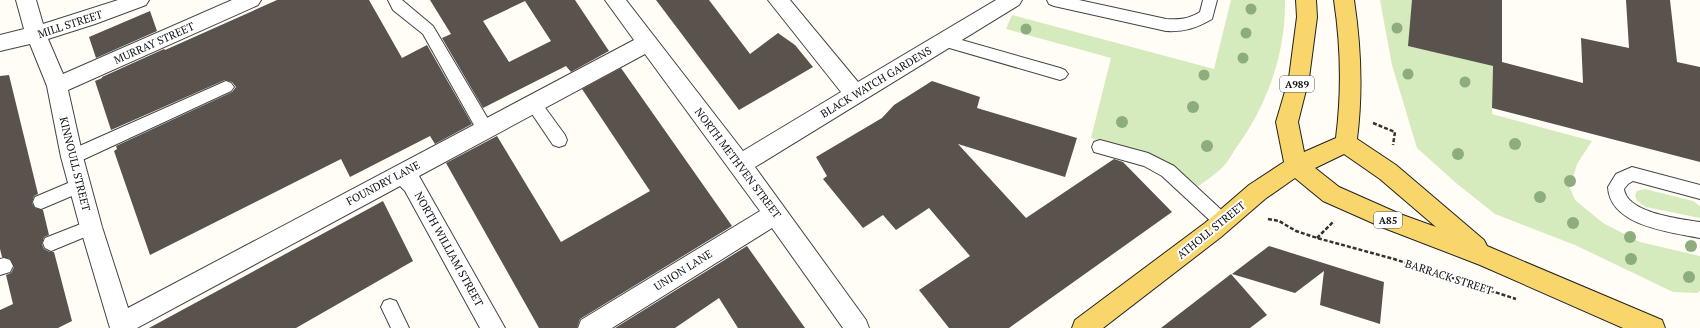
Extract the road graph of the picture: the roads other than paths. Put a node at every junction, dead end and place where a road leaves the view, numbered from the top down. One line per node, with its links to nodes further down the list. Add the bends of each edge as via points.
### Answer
1 (26, 0): 12 (street, KINNOULL STREET)
2 (140, 0): 12 (street, MILL STREET)
3 (251, 0): 17 (street, MURRAY STREET)
4 (394, 0): 21 (lane, via 428,30)
5 (615, 0): 15 (street, NORTH METHVEN STREET)
6 (778, 0): 19 (street)
7 (1012, 0): 13 (street, BLACK WATCH GARDENS)
8 (1054, 0): 9 (lane, via 1183,27 1207,15)
9 (1210, 0)
10 (1306, 0): 27 (main road, A989, via 1307,17 1300,70 1287,122)
11 (1344, 0): 23 (main road, via 1352,84)
12 (36, 35): 14 (street, MILL STREET); 17 (street, KINNOULL STREET)
13 (944, 41): 16 (lane); 19 (street, BLACK WATCH GARDENS)
14 (0, 43)
15 (647, 43): 20 (street, FOUNDRY LANE); 26 (street, NORTH METHVEN STREET)
16 (1060, 74)
17 (57, 86): 25 (street, KINNOULL STREET)
18 (226, 87): 25 (lane)
19 (856, 94): 26 (street, BLACK WATCH GARDENS)
20 (533, 103): 21 (street, FOUNDRY LANE); 22 (lane)
21 (485, 129): 28 (street, FOUNDRY LANE)
22 (559, 140)
23 (1346, 143): 27 (main road, ATHOLL STREET); 37 (main road, A85, via 1388,172)
24 (1100, 147): 33 (lane, via 1148,160 1168,171)
25 (72, 157): 29 (street, KINNOULL STREET)
26 (740, 164): 32 (street, NORTH METHVEN STREET)
27 (1296, 166): 33 (main road, ATHOLL STREET, via 1257,192); 37 (main road, A85, via 1331,194 1392,221)
28 (402, 173): 39 (street, FOUNDRY LANE); 41 (street, NORTH WILLIAM STREET, via 413,184)
29 (80, 185): 31 (lane); 34 (street, KINNOULL STREET)
30 (1700, 192): 35 (lane, via 1632,174 1616,186 1616,195 1624,206 1635,214)
31 (41, 202)
32 (776, 212): 42 (street, UNION LANE); 43 (street, NORTH METHVEN STREET)
33 (1223, 222): 44 (main road, ATHOLL STREET)
34 (91, 227): 36 (lane); 39 (street, KINNOULL STREET)
35 (1700, 230)
36 (51, 243)
37 (1488, 257): 45 (main road, A85)
38 (390, 307): 40 (lane)
39 (122, 326)
40 (400, 328)
41 (493, 328)
42 (590, 328)
43 (857, 328)
44 (1084, 328)
45 (1653, 328)

